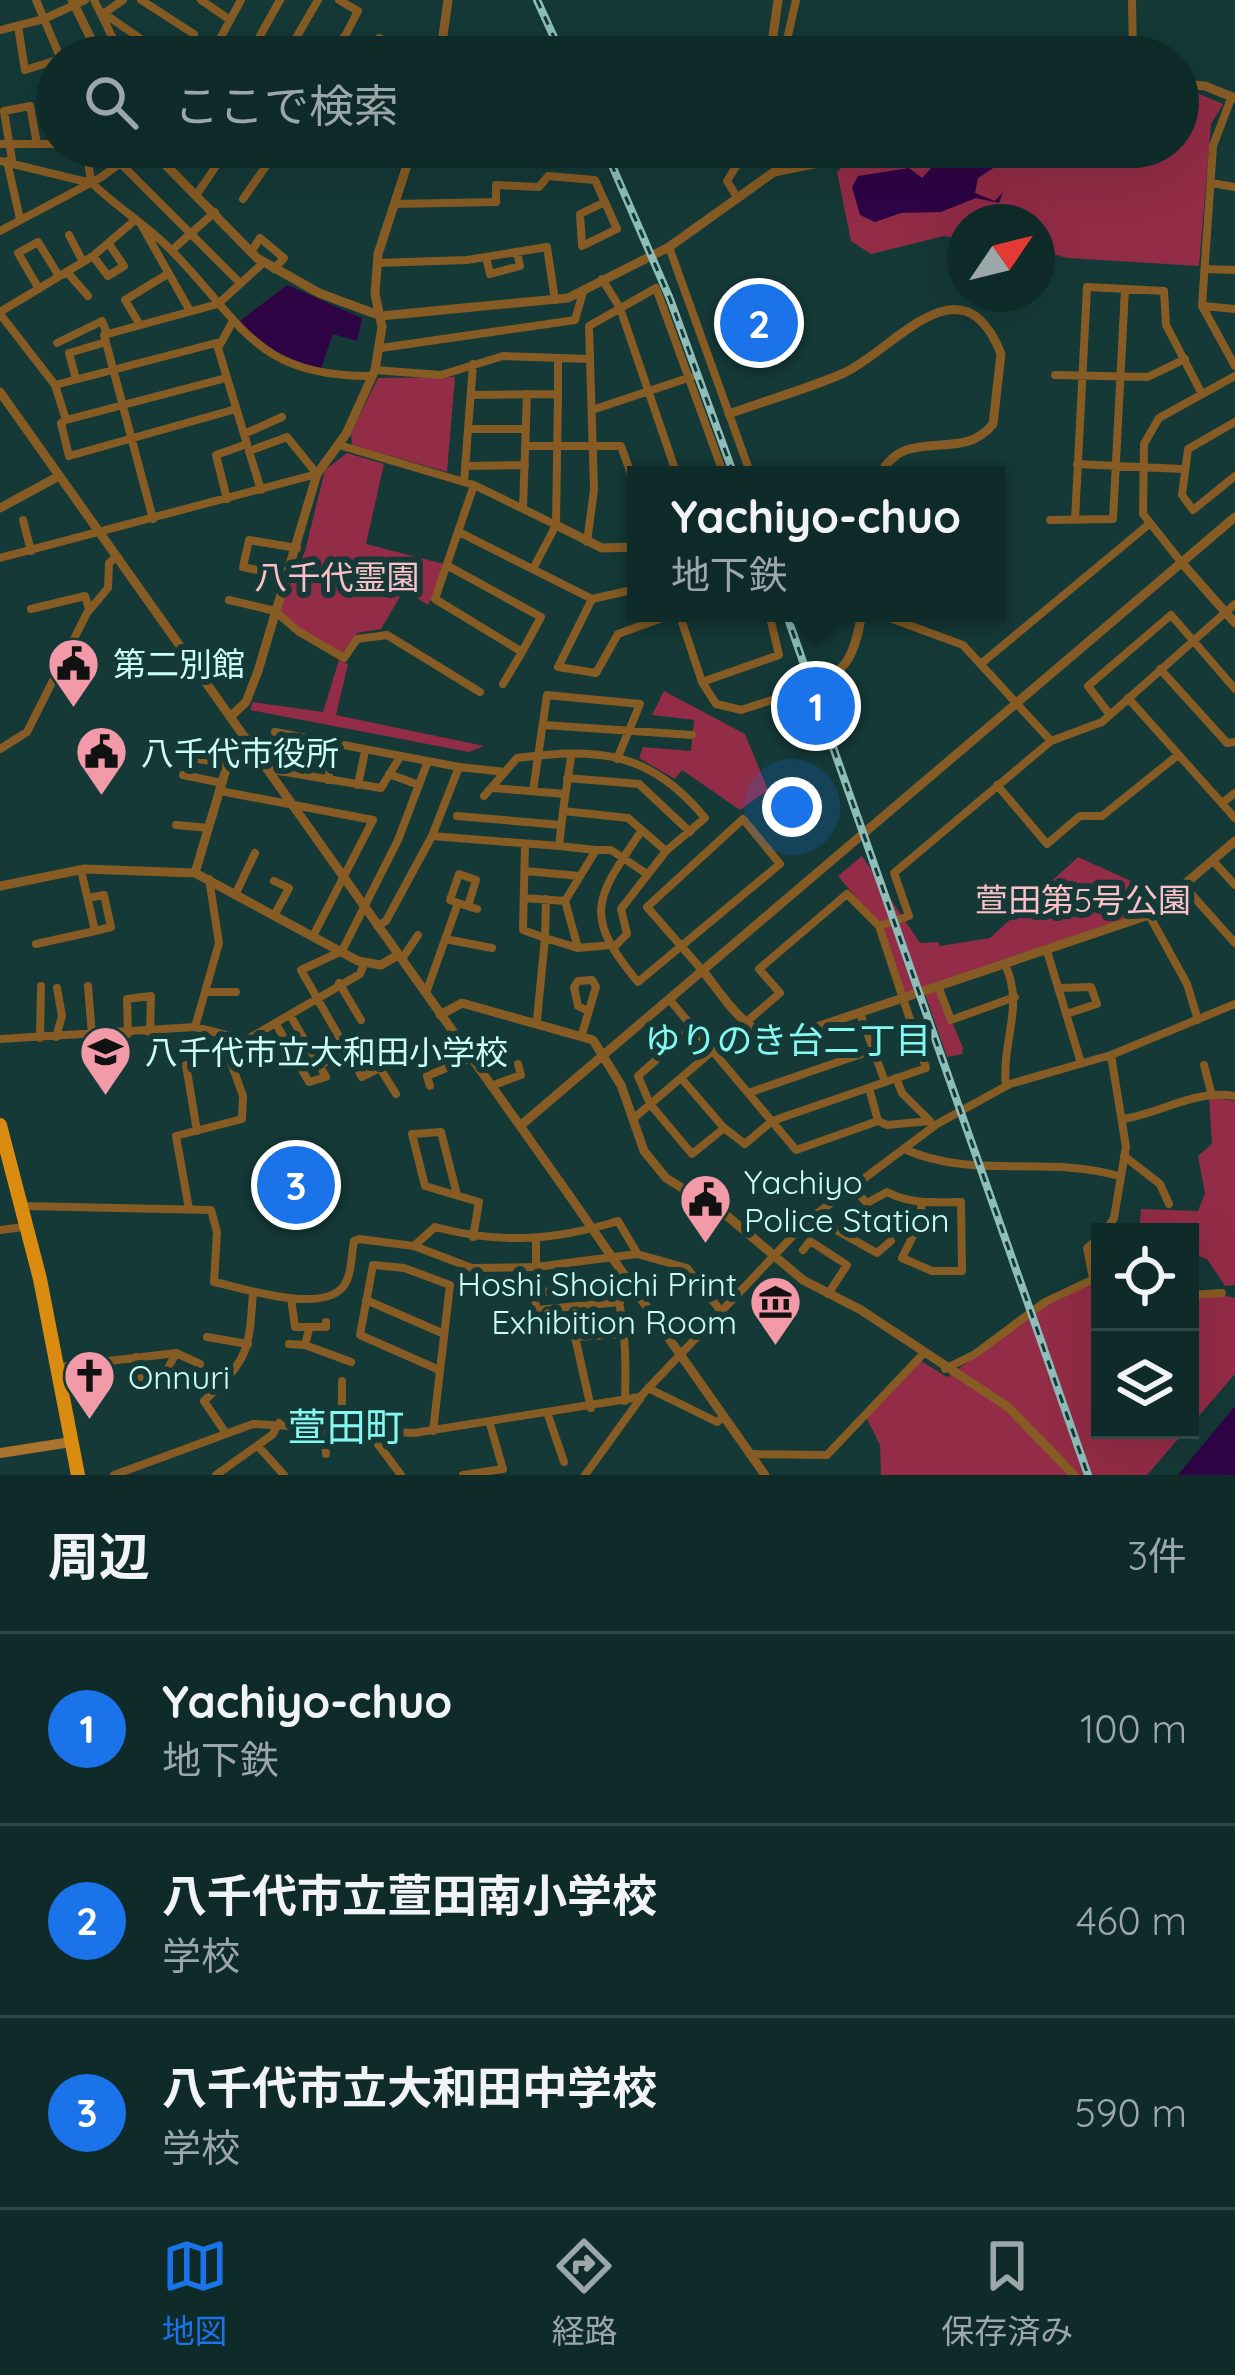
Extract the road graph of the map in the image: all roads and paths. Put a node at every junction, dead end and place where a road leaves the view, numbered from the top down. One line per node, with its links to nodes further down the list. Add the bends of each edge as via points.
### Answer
1 (36, 0): 15 (street)
2 (123, 0): 14 (street)
3 (141, 0): 23 (street)
4 (201, 0): 16 (street)
5 (241, 0): 16 (street)
6 (280, 0): 25 (street)
7 (318, 0): 26 (street)
8 (339, 0): 27 (street, via 358,11)
9 (448, 0): 28 (street)
10 (778, 0): 29 (street)
11 (796, 0): 30 (street)
12 (1132, 0): 31 (street)
13 (82, 1): 14 (street); 15 (street); 20 (street)
14 (101, 12): 21 (street); 22 (street)
15 (44, 19): 17 (street); 19 (street)
16 (230, 20): 24 (street)
17 (18, 26): 18 (street); 32 (street, via 26,70)
18 (0, 30)
19 (50, 36)
20 (93, 36)
21 (112, 36)
22 (135, 36)
23 (193, 36)
24 (222, 36)
25 (260, 36)
26 (297, 36)
27 (345, 36)
28 (443, 36)
29 (773, 36)
30 (788, 36)
31 (1133, 36)
32 (36, 66)
33 (1199, 89): 34 (street)
34 (1233, 97): 51 (street, via 1217,126)
35 (36, 139): 36 (street, via 30,106 4,111)
36 (12, 143): 37 (street); 38 (street); 39 (street)
37 (0, 144)
38 (36, 144)
39 (6, 161): 49 (street); 60 (street)
40 (88, 168): 50 (street)
41 (115, 168): 50 (street)
42 (126, 168): 63 (street)
43 (171, 168): 53 (street)
44 (215, 168): 53 (street)
45 (265, 168): 55 (street)
46 (405, 168): 58 (street)
47 (736, 168): 54 (street, via 727,181)
48 (783, 168): 54 (street)
49 (46, 176): 50 (street); 56 (street)
50 (89, 182): 56 (street); 61 (street)
51 (1211, 183): 52 (street); 76 (street)
52 (1235, 187)
53 (197, 194): 59 (street)
54 (737, 197): 66 (street)
55 (243, 199)
56 (55, 200): 60 (street)
57 (605, 202): 57 (street, via 617,229 582,245 580,214); 58 (street, via 596,180 548,176 539,187 496,185 496,202)
58 (392, 204): 74 (street)
59 (216, 211): 63 (street); 68 (street)
60 (20, 219): 62 (street)
61 (139, 223): 65 (street); 67 (street); 79 (street)
62 (0, 231)
63 (194, 232): 67 (street); 81 (street)
64 (69, 235): 72 (street)
65 (109, 244): 70 (street); 70 (street, via 124,266 108,276)
66 (669, 247): 80 (street); 124 (street)
67 (172, 250): 87 (street)
68 (251, 252): 73 (street); 75 (street, via 260,238 284,258)
69 (517, 252): 71 (street); 71 (street, via 520,266 490,274); 86 (street, via 547,248)
70 (93, 256): 72 (street)
71 (486, 257): 74 (street)
72 (83, 262): 78 (street)
73 (263, 262): 75 (street); 81 (street)
74 (377, 262): 93 (street)
75 (274, 269): 93 (street)
76 (1205, 269): 77 (street); 88 (street)
77 (1235, 271)
78 (63, 274): 82 (street); 82 (street, via 38,242 18,253); 85 (street)
79 (166, 274): 91 (street); 95 (street, via 125,300)
80 (602, 279): 84 (street); 89 (street)
81 (240, 283): 87 (street)
82 (38, 289): 92 (street)
83 (1125, 289): 102 (street, via 1164,292 1166,325); 108 (street, via 1087,287); 112 (street)
84 (583, 292): 86 (street); 99 (street, via 575,320)
85 (88, 296)
86 (555, 300): 93 (street)
87 (218, 304): 91 (street); 94 (street)
88 (1202, 306): 90 (street); 104 (street)
89 (620, 308): 101 (street, via 589,326); 110 (street, via 656,288); 115 (street)
90 (1235, 309)
91 (190, 311): 95 (street)
92 (0, 313): 114 (street)
93 (381, 316): 99 (street)
94 (233, 321): 97 (street); 106 (street, via 256,346 291,365 332,376)
95 (140, 325): 96 (street)
96 (106, 338): 98 (street, via 102,321); 105 (street); 113 (street, via 69,353)
97 (220, 342): 105 (street); 111 (street)
98 (57, 343)
99 (381, 348): 106 (street)
100 (558, 358): 101 (street); 103 (street); 118 (street)
101 (590, 359): 123 (street)
102 (1184, 359): 112 (street, via 1148,377); 119 (street)
103 (473, 364): 106 (street, via 441,375); 120 (street)
104 (1235, 366)
105 (112, 369): 113 (street); 121 (street)
106 (374, 374): 132 (street)
107 (1055, 375): 108 (street)
108 (1082, 376): 112 (street); 136 (street)
109 (1235, 376): 119 (street)
110 (691, 377): 115 (street); 141 (street)
111 (226, 378): 121 (street); 122 (street)
112 (1121, 378): 144 (street)
113 (76, 379): 114 (street)
114 (55, 385): 126 (street)
115 (647, 390): 123 (street); 140 (street)
116 (0, 392): 148 (street)
117 (526, 394): 118 (street); 120 (street); 129 (street)
118 (558, 394): 134 (street)
119 (1202, 394): 145 (street, via 1153,424)
120 (471, 395): 128 (street)
121 (122, 404): 126 (street); 130 (street)
122 (236, 409): 130 (street); 131 (street)
123 (592, 410): 135 (street)
124 (729, 414): 142 (street); 143 (street, via 850,369 933,312 976,318 1001,354 994,424 970,444 908,446)
125 (282, 418): 131 (street)
126 (66, 420): 130 (street, via 69,456)
127 (1235, 422): 146 (street, via 1188,449)
128 (468, 429): 129 (street); 138 (street)
129 (526, 429): 133 (street)
130 (131, 439): 156 (street)
131 (247, 443): 147 (street, via 287,437); 151 (street); 152 (street, via 216,455)
132 (339, 445): 147 (street); 150 (street)
133 (525, 446): 134 (street); 137 (street)
134 (560, 447): 135 (street); 160 (street)
135 (593, 447): 139 (street, via 621,446); 164 (street)
136 (1077, 464): 144 (street); 159 (street)
137 (525, 465): 138 (street); 154 (street)
138 (465, 466): 150 (street)
139 (628, 466)
140 (674, 466)
141 (721, 466)
142 (748, 466)
143 (886, 466)
144 (1116, 466): 145 (street); 159 (street, via 1113,519)
145 (1142, 467): 146 (street); 161 (street)
146 (1182, 469): 149 (street, via 1193,510)
147 (317, 475): 151 (street); 165 (street)
148 (58, 476): 153 (street); 163 (street)
149 (1235, 476)
150 (469, 484): 154 (street); 162 (street)
151 (261, 490): 152 (street)
152 (227, 499): 156 (street)
153 (0, 508)
154 (524, 508): 160 (street)
155 (1235, 517): 170 (street)
156 (153, 519): 163 (street)
157 (23, 520): 167 (street)
158 (1050, 520): 159 (street)
159 (1075, 520)
160 (556, 525): 164 (street); 172 (street)
161 (1148, 525): 170 (street); 189 (street)
162 (459, 532): 171 (street); 172 (street)
163 (101, 533): 167 (street); 168 (street)
164 (587, 542): 166 (street)
165 (298, 548): 173 (street); 173 (street, via 249,540 243,567)
166 (627, 548)
167 (31, 551): 169 (street)
168 (117, 556): 179 (street, via 108,588); 201 (street)
169 (0, 558)
170 (1181, 562): 177 (street); 199 (street)
171 (450, 567): 188 (street, via 435,599); 188 (street, via 541,617)
172 (533, 569): 175 (street)
173 (290, 577): 180 (street)
174 (627, 591): 175 (street)
175 (592, 599): 181 (street, via 558,667 596,673 618,634)
176 (229, 601): 180 (street)
177 (1230, 608): 186 (street); 187 (street)
178 (31, 609): 179 (street, via 85,596)
179 (89, 610): 192 (street)
180 (275, 611): 197 (street, via 344,658 357,639 387,634); 201 (street, via 246,702)
181 (652, 622)
182 (681, 622): 193 (street)
183 (772, 622): 193 (street, via 779,655)
184 (860, 622): 195 (street, via 849,663)
185 (903, 622): 189 (street, via 946,636)
186 (1235, 623)
187 (1192, 640): 190 (street); 196 (street); 200 (street, via 1171,615 1088,686)
188 (521, 652): 194 (street)
189 (982, 662): 199 (street)
190 (1160, 670): 198 (street); 209 (street, via 1227,743)
191 (84, 678): 192 (street)
192 (52, 680): 211 (street, via 22,739)
193 (702, 682): 195 (street, via 716,704 735,711)
194 (503, 684)
195 (809, 688)
196 (1235, 688)
197 (481, 692)
198 (1128, 698): 200 (street); 214 (street)
199 (1017, 702): 208 (street); 297 (street)
200 (1110, 715): 208 (street)
201 (230, 717): 207 (street)
202 (544, 725): 204 (street); 204 (street, via 547,695 640,704); 213 (street)
203 (275, 732): 206 (street)
204 (625, 734): 205 (street); 218 (street)
205 (692, 736)
206 (306, 739): 210 (street); 225 (street)
207 (246, 740): 220 (street); 223 (street)
208 (1051, 740): 233 (street)
209 (1235, 742)
210 (334, 745): 212 (street); 229 (street)
211 (0, 749)
212 (365, 751): 215 (street); 231 (street)
213 (540, 755): 216 (street); 224 (street, via 517,758); 236 (street)
214 (1178, 755): 233 (street, via 1102,816 1080,816 1047,844); 240 (street)
215 (400, 757): 219 (street); 226 (street)
216 (571, 757): 218 (street); 228 (street)
217 (189, 758): 220 (street)
218 (616, 759): 221 (street)
219 (428, 761): 222 (street); 232 (street)
220 (228, 763): 234 (street)
221 (648, 765): 230 (street); 249 (street, via 705,818)
222 (459, 766): 224 (street); 250 (street)
223 (267, 769): 225 (street); 241 (street)
224 (505, 772): 235 (street)
225 (297, 774): 229 (street)
226 (389, 774): 231 (street, via 380,788); 232 (street)
227 (183, 775): 234 (street)
228 (567, 778): 230 (street); 238 (street)
229 (328, 780): 231 (street)
230 (639, 784): 249 (street)
231 (358, 785)
232 (419, 785): 275 (street)
233 (997, 785): 280 (street, via 894,873 909,916)
234 (221, 787): 241 (street); 247 (street)
235 (491, 788): 236 (street); 239 (street)
236 (533, 791): 238 (street)
237 (1235, 793): 240 (street)
238 (565, 794): 242 (street)
239 (484, 796)
240 (1222, 803): 244 (street)
241 (293, 805): 266 (street); 266 (street, via 374,820)
242 (563, 812): 246 (street); 248 (street, via 628,818)
243 (458, 816): 246 (street)
244 (1235, 818)
245 (176, 824): 247 (street)
246 (561, 825): 253 (street)
247 (208, 828): 261 (street)
248 (642, 830): 255 (street); 257 (street)
249 (690, 832): 255 (street)
250 (432, 836): 252 (street); 279 (street)
251 (1235, 841): 258 (street)
252 (525, 844): 253 (street); 260 (street)
253 (559, 846): 254 (street)
254 (596, 850): 257 (street); 263 (street)
255 (666, 851): 262 (street)
256 (256, 853): 270 (street)
257 (623, 858): 262 (street); 289 (street, via 597,899 599,928)
258 (1213, 861): 268 (street); 269 (street)
259 (81, 870): 261 (street); 267 (street); 271 (street)
260 (525, 871): 263 (street); 272 (street)
261 (195, 873): 264 (street)
262 (647, 874): 289 (street, via 621,909 627,934)
263 (580, 876): 274 (street)
264 (209, 880): 270 (street); 304 (street, via 219,943)
265 (274, 881): 277 (street, via 289,888)
266 (345, 881): 275 (street); 282 (street)
267 (0, 886)
268 (1184, 886): 278 (street); 286 (street)
269 (1235, 886)
270 (236, 893): 277 (street)
271 (88, 898): 281 (street); 281 (street, via 104,895 111,927)
272 (524, 898): 273 (street); 284 (street, via 523,930)
273 (546, 899): 274 (street); 284 (street)
274 (565, 901): 291 (street)
275 (363, 908): 279 (street); 292 (street)
276 (477, 909): 285 (street, via 458,904)
277 (275, 914): 282 (street)
278 (1149, 915): 293 (street); 319 (street)
279 (376, 926): 294 (street)
280 (879, 926): 307 (street); 320 (street, via 847,894 759,969 780,993)
281 (95, 931): 287 (street)
282 (314, 934): 292 (street)
283 (418, 934): 294 (street)
284 (545, 938): 291 (street); 318 (street)
285 (445, 939): 290 (street); 306 (street)
286 (1235, 943)
287 (36, 944)
288 (681, 946): 288 (street, via 780,864 743,819 647,908); 289 (street, via 638,982); 297 (street)
289 (612, 947): 291 (street)
290 (492, 948)
291 (578, 949)
292 (341, 951): 295 (street); 309 (street, via 301,970)
293 (1047, 951): 296 (street); 303 (street)
294 (399, 958): 295 (street); 306 (street)
295 (364, 964): 298 (street)
296 (1005, 965): 301 (street); 308 (street)
297 (702, 970): 310 (street); 320 (street)
298 (339, 983): 309 (street); 317 (street)
299 (41, 986): 330 (street)
300 (88, 986): 327 (street)
301 (938, 986): 307 (street); 308 (street, via 951,1020)
302 (57, 988): 329 (street)
303 (1059, 988): 314 (street); 314 (street, via 1090,986 1097,1004)
304 (206, 992): 305 (street); 323 (street)
305 (236, 992)
306 (425, 994): 316 (street)
307 (903, 998): 313 (street); 344 (street, via 926,1068)
308 (1015, 998): 348 (street)
309 (315, 999): 315 (street); 333 (street)
310 (669, 999): 322 (street); 335 (street)
311 (1235, 1004): 319 (street)
312 (586, 1010): 326 (street)
313 (860, 1012): 320 (street, via 782,1037); 332 (street)
314 (1066, 1014): 338 (street)
315 (290, 1015): 321 (street); 342 (street)
316 (440, 1015): 318 (street, via 462,1003); 337 (street)
317 (361, 1020)
318 (537, 1020): 326 (street)
319 (1198, 1020): 336 (street)
320 (746, 1022): 334 (street)
321 (276, 1024): 328 (street, via 246,1040); 342 (street, via 308,1082 326,1077)
322 (693, 1027): 334 (street); 354 (street, via 638,1076)
323 (195, 1028): 324 (street); 328 (street)
324 (150, 1033): 325 (street); 325 (street, via 151,996 127,999)
325 (128, 1034): 327 (street)
326 (582, 1034): 335 (street)
327 (92, 1035): 329 (street)
328 (221, 1035): 362 (street, via 243,1096 242,1119)
329 (56, 1037): 330 (street)
330 (40, 1038): 331 (street)
331 (0, 1039)
332 (873, 1049): 345 (street); 351 (street)
333 (346, 1050): 342 (street); 352 (street, via 362,1077 380,1068)
334 (712, 1051): 343 (street); 351 (street)
335 (605, 1055): 355 (street); 360 (street)
336 (1111, 1055): 338 (street); 356 (street)
337 (472, 1058): 346 (street, via 428,1076); 347 (street)
338 (1081, 1063): 348 (street)
339 (186, 1064): 362 (street)
340 (518, 1064): 347 (street, via 521,1076)
341 (1204, 1065): 350 (street)
342 (320, 1066)
343 (681, 1078): 354 (street); 361 (street)
344 (896, 1078): 345 (street); 358 (street, via 930,1121)
345 (885, 1082): 349 (street)
346 (430, 1086)
347 (491, 1086): 360 (street)
348 (1006, 1086): 363 (street)
349 (868, 1088): 357 (street); 358 (street)
350 (1211, 1091): 353 (street); 356 (street)
351 (748, 1093): 357 (street)
352 (396, 1094)
353 (1235, 1096)
354 (650, 1105): 355 (street); 361 (street, via 692,1154)
355 (633, 1119): 384 (street, via 666,1178)
356 (1123, 1119): 364 (street)
357 (772, 1121): 358 (street, via 796,1150); 361 (street, via 745,1144)
358 (878, 1121)
359 (0, 1125): 372 (highway)
360 (520, 1126): 404 (street, bridge)
361 (724, 1128)
362 (197, 1131): 373 (street, via 176,1136)
363 (904, 1149): 365 (street, via 952,1165 1057,1164); 367 (street)
364 (1124, 1156): 365 (street); 371 (street, via 1160,1184)
365 (1119, 1176): 375 (street)
366 (826, 1179): 368 (street)
367 (851, 1187): 368 (street); 370 (street, via 867,1203 887,1192)
368 (842, 1194): 374 (street)
369 (457, 1195): 369 (street, via 425,1186 412,1134 441,1132); 378 (street, via 479,1202)
370 (921, 1202): 370 (street, via 961,1202 962,1271 932,1271 902,1258 922,1218)
371 (1169, 1204)
372 (22, 1206): 373 (street); 376 (highway)
373 (189, 1210): 387 (street, via 215,1214 214,1282)
374 (813, 1217): 380 (street, via 877,1253); 384 (street)
375 (1111, 1223)
376 (26, 1226): 377 (street); 409 (highway)
377 (0, 1230)
378 (472, 1237): 379 (street); 381 (street, via 435,1227)
379 (536, 1240): 383 (street, via 618,1221); 385 (street)
380 (891, 1241)
381 (414, 1246): 385 (street, via 472,1268); 391 (street, via 356,1240 342,1289)
382 (803, 1250): 389 (street, via 810,1241 847,1265)
383 (638, 1255): 385 (street); 394 (street, via 687,1268)
384 (772, 1256): 389 (street); 394 (street)
385 (536, 1268)
386 (1091, 1279): 411 (street)
387 (253, 1292): 391 (street); 400 (street)
388 (1222, 1293): 390 (street)
389 (828, 1294): 405 (street)
390 (1199, 1294)
391 (292, 1298): 396 (street, via 295,1327)
392 (366, 1300): 397 (street); 397 (street, via 373,1264 451,1285); 410 (street, via 360,1335)
393 (620, 1302): 393 (street, via 612,1285 536,1292 536,1310); 398 (street)
394 (720, 1310): 404 (street)
395 (326, 1327): 396 (street)
396 (309, 1329): 402 (street)
397 (442, 1334): 410 (street)
398 (627, 1334): 415 (street); 416 (street, via 575,1337)
399 (208, 1337): 400 (street)
400 (248, 1344): 425 (street, via 236,1374 204,1401)
401 (289, 1344): 402 (street)
402 (305, 1345): 407 (street)
403 (176, 1353): 406 (street); 406 (street, via 157,1390 141,1383); 408 (street)
404 (680, 1354): 413 (street); 418 (street)
405 (923, 1354): 411 (street); 430 (street, via 826,1454)
406 (136, 1357): 409 (street)
407 (351, 1363)
408 (200, 1364)
409 (56, 1367): 426 (highway)
410 (437, 1369): 424 (street)
411 (945, 1369): 440 (street, via 1008,1407)
412 (342, 1381): 422 (street)
413 (648, 1388): 414 (street); 418 (street, via 705,1419)
414 (640, 1397): 415 (street); 438 (street)
415 (625, 1401): 416 (street)
416 (590, 1408): 417 (street)
417 (548, 1414): 420 (street); 431 (street)
418 (724, 1417): 430 (street)
419 (279, 1423): 421 (street); 425 (street); 427 (street)
420 (490, 1424): 424 (street); 437 (street, via 502,1469)
421 (323, 1426): 422 (street); 429 (street)
422 (341, 1427): 423 (street)
423 (368, 1430): 424 (street); 436 (street)
424 (433, 1431)
425 (224, 1432): 433 (street)
426 (71, 1442): 428 (main road); 432 (highway)
427 (258, 1446): 434 (street); 435 (street)
428 (0, 1454)
429 (326, 1454)
430 (750, 1454): 439 (street)
431 (564, 1462)
432 (77, 1475)
433 (114, 1475)
434 (216, 1475)
435 (284, 1475)
436 (401, 1475)
437 (463, 1475)
438 (586, 1475)
439 (765, 1475)
440 (1074, 1475)

